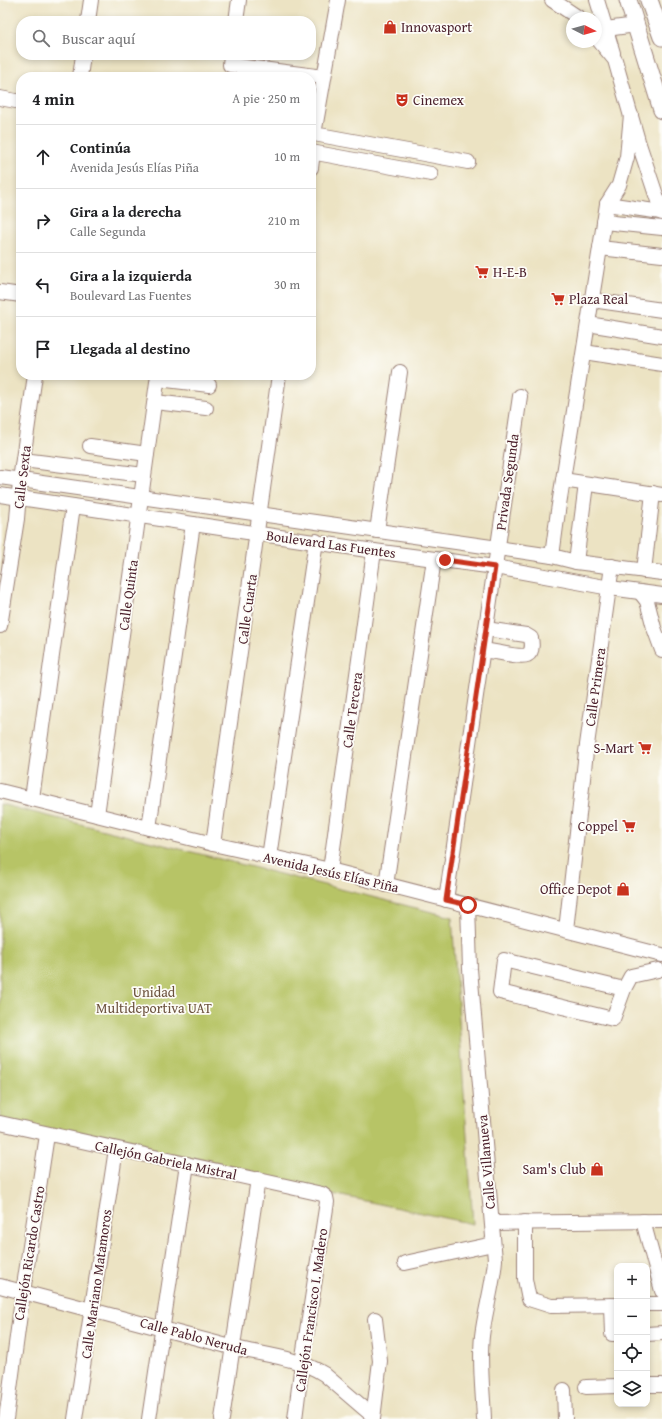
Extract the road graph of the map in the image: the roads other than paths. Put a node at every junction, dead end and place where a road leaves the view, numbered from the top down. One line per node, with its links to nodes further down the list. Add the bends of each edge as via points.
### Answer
1 (90, 0): 13 (street)
2 (239, 0): 14 (street)
3 (338, 0): 25 (street)
4 (552, 0): 10 (street)
5 (598, 0): 11 (street)
6 (628, 0): 15 (main road)
7 (639, 0): 23 (main road)
8 (649, 0): 18 (main road)
9 (658, 0): 12 (main road)
10 (570, 12)
11 (599, 12)
12 (662, 14)
13 (88, 16)
14 (237, 16)
15 (636, 25): 16 (street); 28 (main road)
16 (602, 33)
17 (602, 35): 29 (street, via 615,60)
18 (662, 37)
19 (82, 60): 21 (street)
20 (230, 60): 22 (street, via 230,65)
21 (81, 72)
22 (285, 72)
23 (662, 72)
24 (316, 76): 25 (street)
25 (324, 77): 30 (street)
26 (0, 98): 27 (street)
27 (16, 101)
28 (662, 110)
29 (631, 115): 35 (street, via 627,157 619,185); 36 (street)
30 (316, 123)
31 (316, 134): 33 (street)
32 (316, 153): 34 (street)
33 (468, 162)
34 (430, 174)
35 (607, 204): 36 (street); 37 (street)
36 (662, 213)
37 (604, 222): 38 (street); 39 (street)
38 (662, 228)
39 (600, 248): 40 (street); 43 (street)
40 (662, 255)
41 (0, 292): 42 (street)
42 (16, 294)
43 (592, 300): 44 (street); 45 (street)
44 (662, 310)
45 (588, 324): 46 (street); 47 (street)
46 (662, 336)
47 (584, 352): 48 (street); 64 (street)
48 (662, 364)
49 (400, 372): 74 (street)
50 (34, 380): 60 (street, Calle Sexta)
51 (158, 380): 56 (street, Calle Quinta)
52 (177, 380): 54 (street)
53 (278, 380): 71 (street, Calle Cuarta)
54 (209, 385)
55 (520, 396): 77 (street, Privada Segunda)
56 (155, 402): 57 (street); 59 (street, Calle Quinta)
57 (206, 408)
58 (90, 446): 59 (street)
59 (147, 454): 61 (street, Calle Quinta)
60 (23, 460): 61 (street); 63 (street, Calle Sexta)
61 (144, 475): 69 (street, Calle Quinta)
62 (0, 477): 63 (street, Boulevard Las Fuentes)
63 (20, 480): 68 (street, Calle Sexta); 69 (street, Boulevard Las Fuentes)
64 (563, 480): 65 (street); 79 (street)
65 (586, 484): 66 (street); 81 (street)
66 (658, 494): 84 (street)
67 (0, 495): 68 (street, Boulevard Las Fuentes)
68 (18, 497): 70 (street, Boulevard Las Fuentes); 90 (street, Calle Sexta, via 17,519)
69 (141, 497): 71 (street, Boulevard Las Fuentes); 72 (street, Calle Quinta)
70 (73, 506): 72 (street, Boulevard Las Fuentes); 95 (street)
71 (260, 514): 74 (street, Boulevard Las Fuentes); 75 (street, Calle Cuarta)
72 (140, 516): 73 (street, Boulevard Las Fuentes); 96 (street, Calle Quinta)
73 (193, 524): 75 (street, Boulevard Las Fuentes); 97 (street)
74 (377, 531): 77 (street, Boulevard Las Fuentes)
75 (257, 533): 76 (street, Boulevard Las Fuentes); 98 (street, Calle Cuarta)
76 (316, 542): 78 (street, Boulevard Las Fuentes); 99 (street)
77 (498, 548): 79 (street, Boulevard Las Fuentes); 83 (street, Privada Segunda)
78 (374, 550): 80 (street, Boulevard Las Fuentes); 100 (street, Calle Tercera)
79 (552, 556): 81 (street, Boulevard Las Fuentes)
80 (434, 559): 83 (street, Boulevard Las Fuentes); 101 (street)
81 (576, 562): 82 (street, Boulevard Las Fuentes)
82 (612, 566): 84 (street, Boulevard Las Fuentes); 86 (street, Calle Primera)
83 (495, 567): 86 (street, Boulevard Las Fuentes); 91 (street, Privada Segunda)
84 (644, 571): 85 (street, Boulevard Las Fuentes)
85 (662, 573)
86 (610, 588): 87 (street, Boulevard Las Fuentes); 104 (street, Calle Primera, via 586,752)
87 (640, 592): 88 (street, Boulevard Las Fuentes); 89 (street)
88 (662, 595)
89 (656, 618): 93 (street)
90 (0, 626)
91 (486, 629): 92 (street, Privada Segunda); 92 (street, via 526,636 531,638 532,643 530,652 526,655)
92 (483, 650): 102 (street, Privada Segunda)
93 (662, 650)
94 (0, 791): 95 (street, Avenida Jesús Elías Piña)
95 (32, 798): 96 (street, Avenida Jesús Elías Piña)
96 (97, 815): 97 (street, Avenida Jesús Elías Piña)
97 (149, 828): 98 (street, Avenida Jesús Elías Piña)
98 (213, 844): 99 (street, Avenida Jesús Elías Piña)
99 (269, 857): 100 (street, Avenida Jesús Elías Piña)
100 (330, 870): 101 (street, Avenida Jesús Elías Piña)
101 (386, 885): 102 (street, Avenida Jesús Elías Piña)
102 (446, 900): 103 (street, Avenida Jesús Elías Piña)
103 (468, 905): 104 (street, Avenida Jesús Elías Piña); 117 (street, Calle Villanueva, via 470,969)
104 (566, 930): 105 (street, Avenida Jesús Elías Piña)
105 (658, 954): 106 (street)
106 (660, 972): 107 (street, via 632,976)
107 (624, 989): 107 (street, via 504,960 500,992 613,1019)
108 (0, 1124): 109 (street, Callejón Gabriela Mistral)
109 (47, 1134): 110 (street, Callejón Gabriela Mistral); 122 (street, Callejón Ricardo Castro)
110 (116, 1149): 111 (street, Callejón Gabriela Mistral); 126 (street, Calle Mariano Matamoros)
111 (187, 1164): 112 (street, Callejón Gabriela Mistral); 128 (street)
112 (258, 1179): 113 (street, Callejón Gabriela Mistral, via 322,1194); 132 (street)
113 (327, 1202): 133 (street, Callejón Francisco I. Madero)
114 (643, 1221): 115 (street); 116 (street); 121 (street)
115 (662, 1221)
116 (525, 1222): 117 (street); 125 (street, via 525,1279 529,1298 551,1306)
117 (492, 1223): 118 (street, Calle Villanueva)
118 (493, 1244): 119 (street); 145 (street, Calle Villanueva, via 494,1278 482,1336)
119 (405, 1263)
120 (0, 1286): 122 (street, Calle Pablo Neruda)
121 (662, 1291)
122 (23, 1292): 126 (street, Calle Pablo Neruda); 140 (street, Callejón Ricardo Castro)
123 (650, 1304): 124 (street)
124 (662, 1304)
125 (614, 1305): 130 (street)
126 (92, 1309): 128 (street, Calle Pablo Neruda); 141 (street, Calle Mariano Matamoros)
127 (375, 1319): 139 (street, via 380,1361)
128 (163, 1328): 132 (street, Calle Pablo Neruda); 142 (street)
129 (662, 1333): 131 (street)
130 (614, 1334)
131 (650, 1334)
132 (233, 1347): 133 (street, Calle Pablo Neruda); 143 (street)
133 (302, 1363): 139 (street, Calle Pablo Neruda, via 324,1374); 144 (street, Callejón Francisco I. Madero)
134 (662, 1385): 136 (street)
135 (614, 1386): 137 (street)
136 (650, 1386)
137 (586, 1387)
138 (564, 1390): 146 (street)
139 (373, 1418)
140 (6, 1419)
141 (75, 1419)
142 (149, 1419)
143 (222, 1419)
144 (295, 1419)
145 (484, 1419)
146 (565, 1419)

